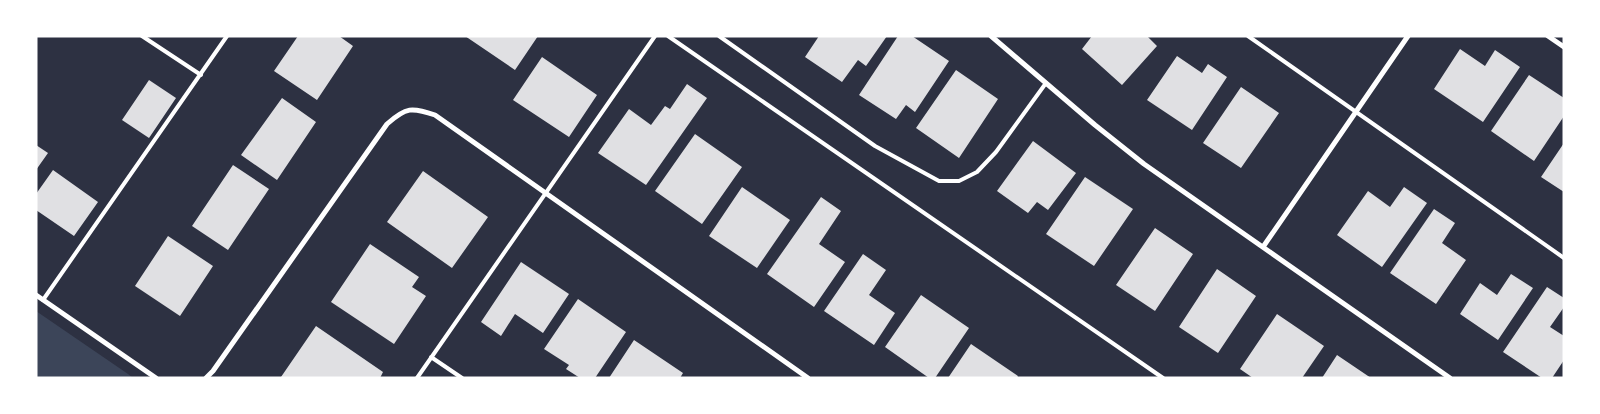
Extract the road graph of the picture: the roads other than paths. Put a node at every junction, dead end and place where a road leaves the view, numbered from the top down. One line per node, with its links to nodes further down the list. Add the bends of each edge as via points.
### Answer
1 (142, 36): 11 (lane)
2 (227, 36): 11 (lane)
3 (655, 36): 14 (lane)
4 (668, 36): 25 (lane)
5 (719, 36): 12 (lane, via 876,146 938,181 959,182 977,172 996,152)
6 (991, 36): 12 (street)
7 (1248, 36): 13 (lane)
8 (1408, 36): 13 (street)
9 (1548, 36): 10 (street)
10 (1564, 47)
11 (200, 76): 18 (lane)
12 (1046, 83): 15 (street, via 1144,164)
13 (1355, 113): 15 (street); 16 (lane)
14 (547, 193): 19 (lane); 21 (street, via 435,115 419,109 397,115 387,124); 24 (street)
15 (1262, 247): 26 (street)
16 (1564, 258)
17 (36, 295): 18 (street)
18 (43, 300): 20 (street)
19 (431, 357): 22 (lane); 23 (lane)
20 (156, 378)
21 (206, 378)
22 (417, 378)
23 (462, 378)
24 (808, 378)
25 (1163, 378)
26 (1450, 378)

